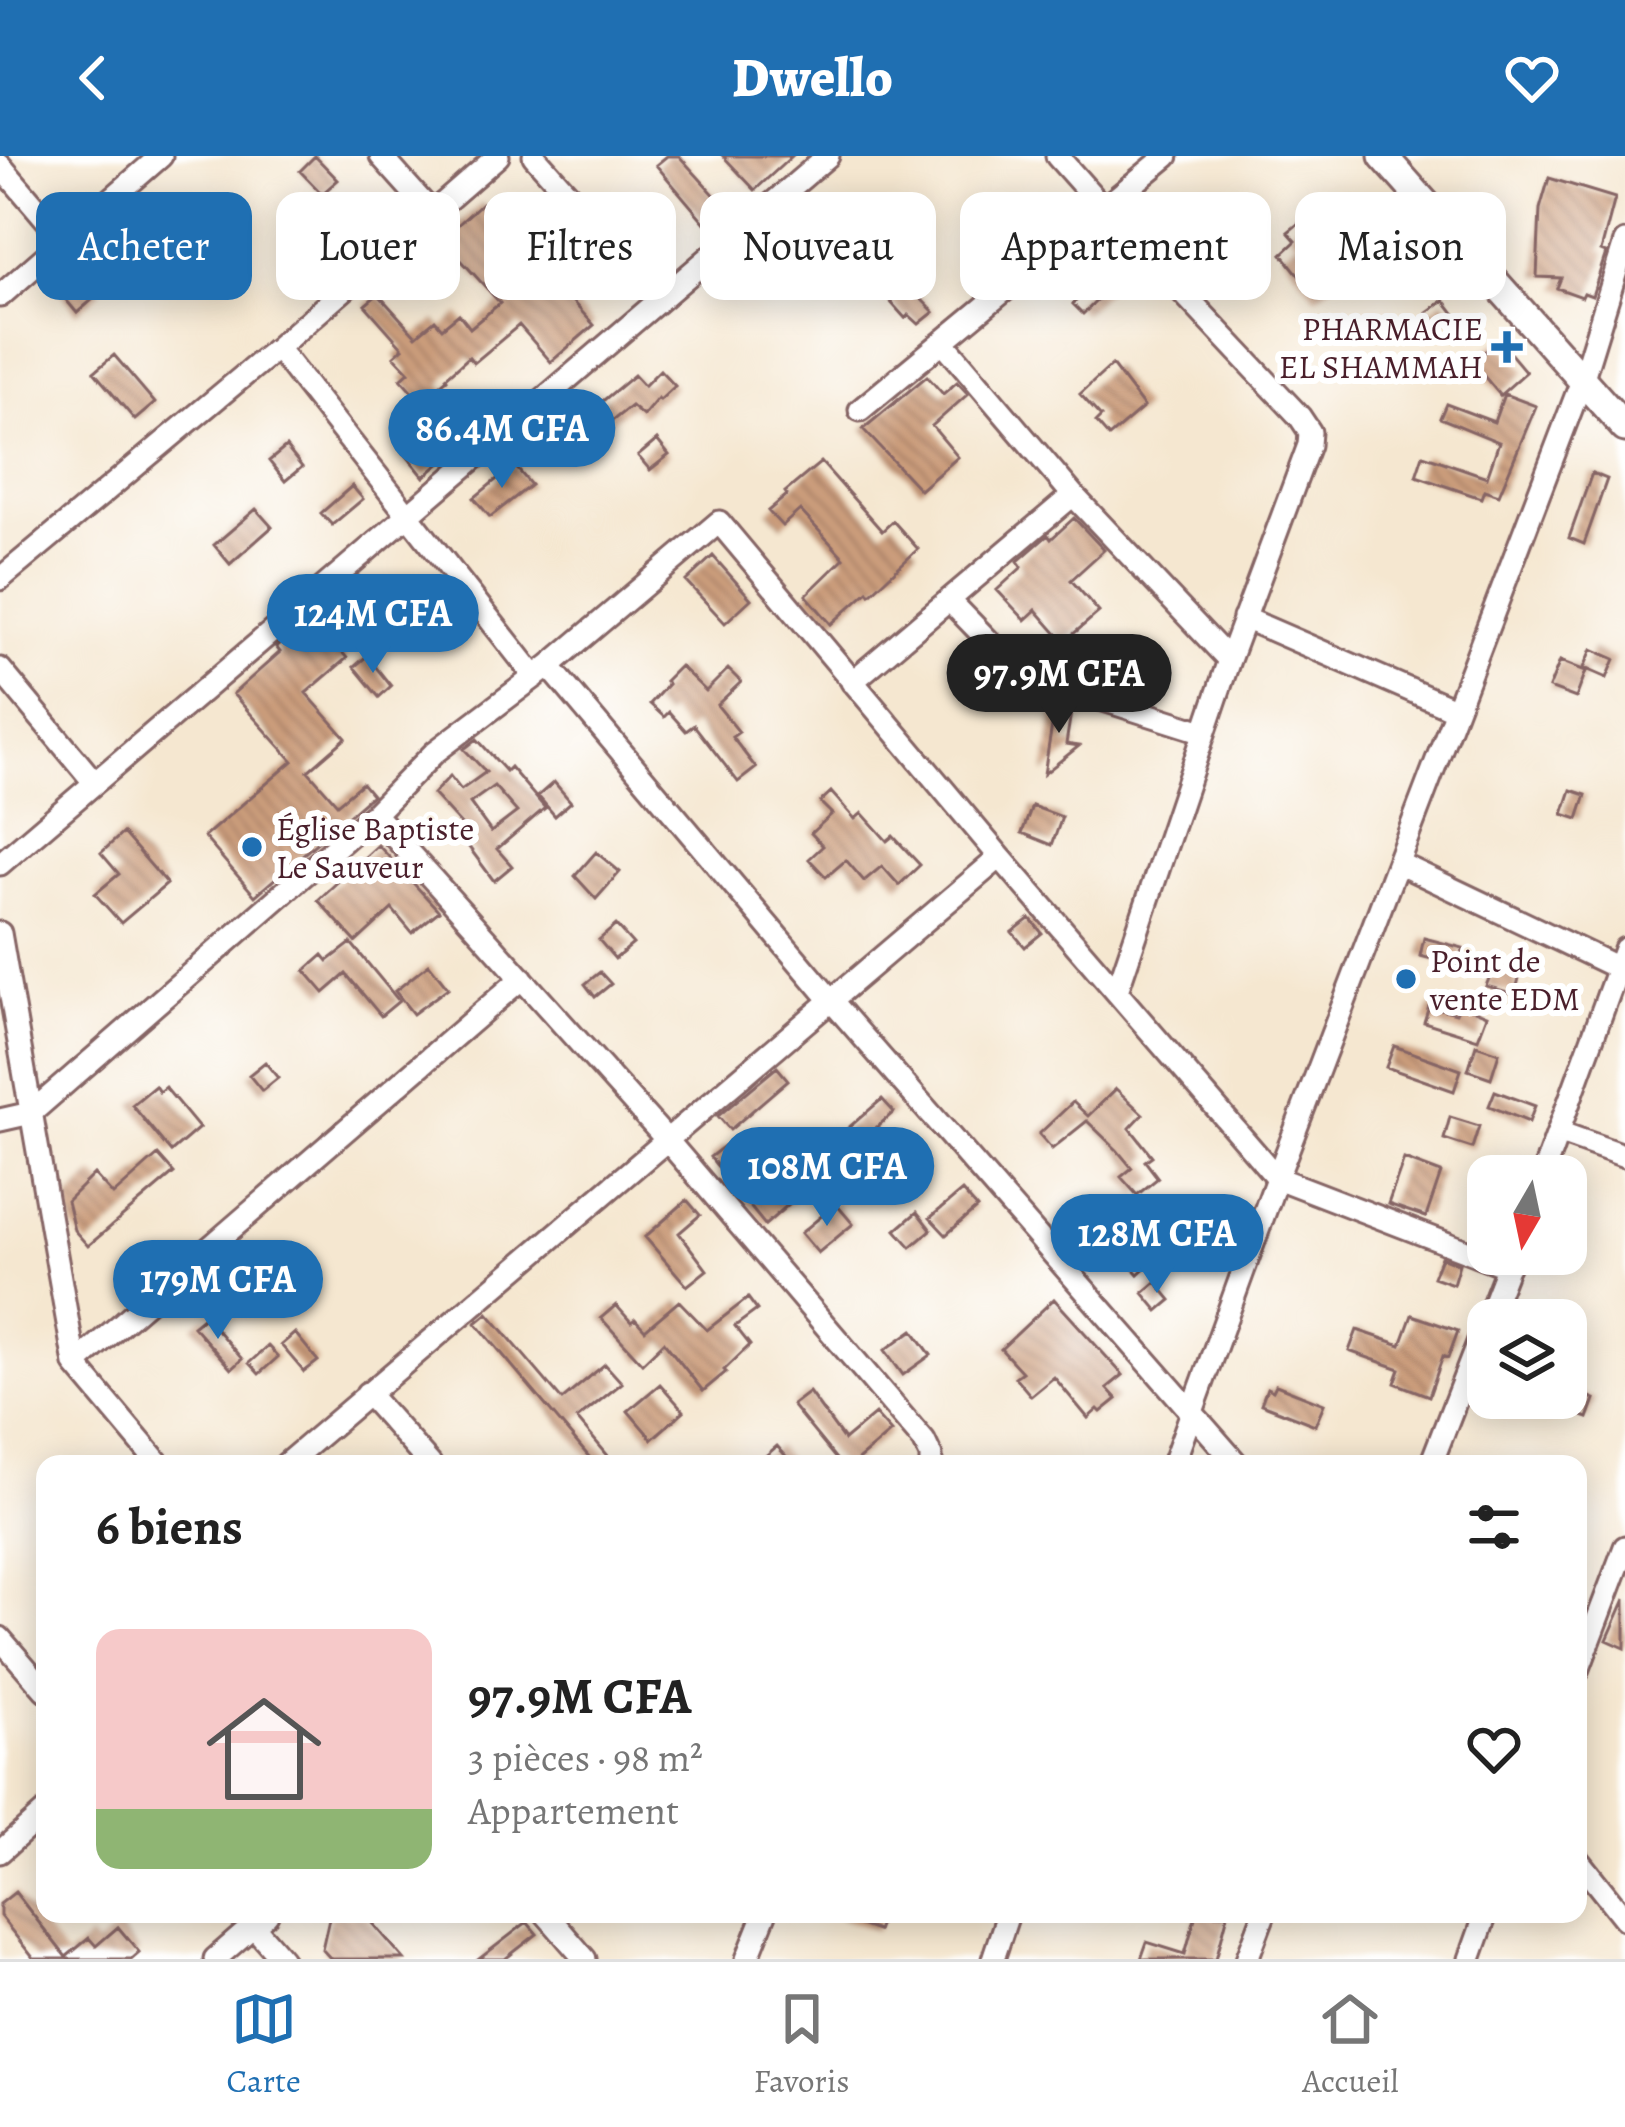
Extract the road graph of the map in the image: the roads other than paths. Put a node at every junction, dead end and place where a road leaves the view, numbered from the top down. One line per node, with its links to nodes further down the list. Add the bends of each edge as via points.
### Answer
1 (160, 156): 10 (street)
2 (381, 156): 11 (street)
3 (498, 156): 12 (street)
4 (534, 156): 13 (street)
5 (828, 156): 19 (street)
6 (1057, 156): 14 (street)
7 (1167, 156): 15 (street)
8 (1383, 156): 27 (street)
9 (0, 165): 16 (street)
10 (118, 192)
11 (413, 192)
12 (456, 192)
13 (566, 192)
14 (1088, 192)
15 (1124, 192)
16 (36, 207)
17 (1625, 242): 27 (street)
18 (36, 264): 20 (street)
19 (676, 285)
20 (0, 296)
21 (332, 300): 26 (street)
22 (659, 300): 31 (street)
23 (995, 300): 25 (street)
24 (1189, 300): 34 (street, via 1310,432)
25 (944, 343): 28 (street); 30 (street)
26 (277, 348): 31 (street); 32 (street)
27 (1583, 378): 29 (street); 39 (street)
28 (860, 410)
29 (1625, 428)
30 (1073, 495): 33 (street); 35 (street)
31 (406, 517): 37 (street); 41 (street)
32 (0, 578)
33 (950, 602): 38 (street); 40 (street, via 1007,661 1037,679)
34 (1244, 618): 35 (street); 39 (street)
35 (1228, 660): 40 (street)
36 (0, 669): 41 (street)
37 (542, 672): 38 (street, via 718,522); 42 (street, via 435,752); 50 (street)
38 (852, 682): 43 (street)
39 (1456, 710): 44 (street)
40 (1204, 732): 49 (street)
41 (94, 782): 45 (street)
42 (374, 814): 48 (street); 51 (street)
43 (1000, 857): 49 (street); 50 (street)
44 (1398, 863): 47 (street); 57 (street)
45 (0, 864)
46 (0, 932): 51 (street)
47 (1622, 959): 53 (street)
48 (522, 978): 54 (street); 60 (street)
49 (1117, 991): 57 (street)
50 (830, 999): 54 (street); 62 (street)
51 (32, 1113): 52 (street); 60 (street)
52 (0, 1120)
53 (1558, 1132): 55 (street); 56 (street)
54 (667, 1138): 61 (street); 66 (street)
55 (1550, 1155)
56 (1625, 1156)
57 (1276, 1178): 58 (street); 62 (street)
58 (1467, 1246)
59 (1505, 1275): 69 (street)
60 (75, 1364): 63 (street)
61 (367, 1394): 64 (street); 65 (street)
62 (1193, 1412): 67 (street); 68 (street)
63 (151, 1455)
64 (296, 1455)
65 (422, 1455)
66 (931, 1455)
67 (1177, 1455)
68 (1229, 1455)
69 (1435, 1455)
70 (1625, 1547): 72 (street)
71 (0, 1638): 73 (street)
72 (1587, 1647)
73 (36, 1674)
74 (36, 1820): 75 (street)
75 (0, 1852)
76 (1587, 1871): 77 (street)
77 (1625, 1919)
78 (249, 1923): 85 (street)
79 (257, 1923): 86 (street)
80 (554, 1923): 87 (street)
81 (761, 1923): 88 (street)
82 (1005, 1923): 89 (street)
83 (1261, 1923): 90 (street)
84 (1483, 1923): 91 (street)
85 (215, 1959)
86 (281, 1959)
87 (585, 1959)
88 (747, 1959)
89 (993, 1959)
90 (1247, 1959)
91 (1470, 1959)

